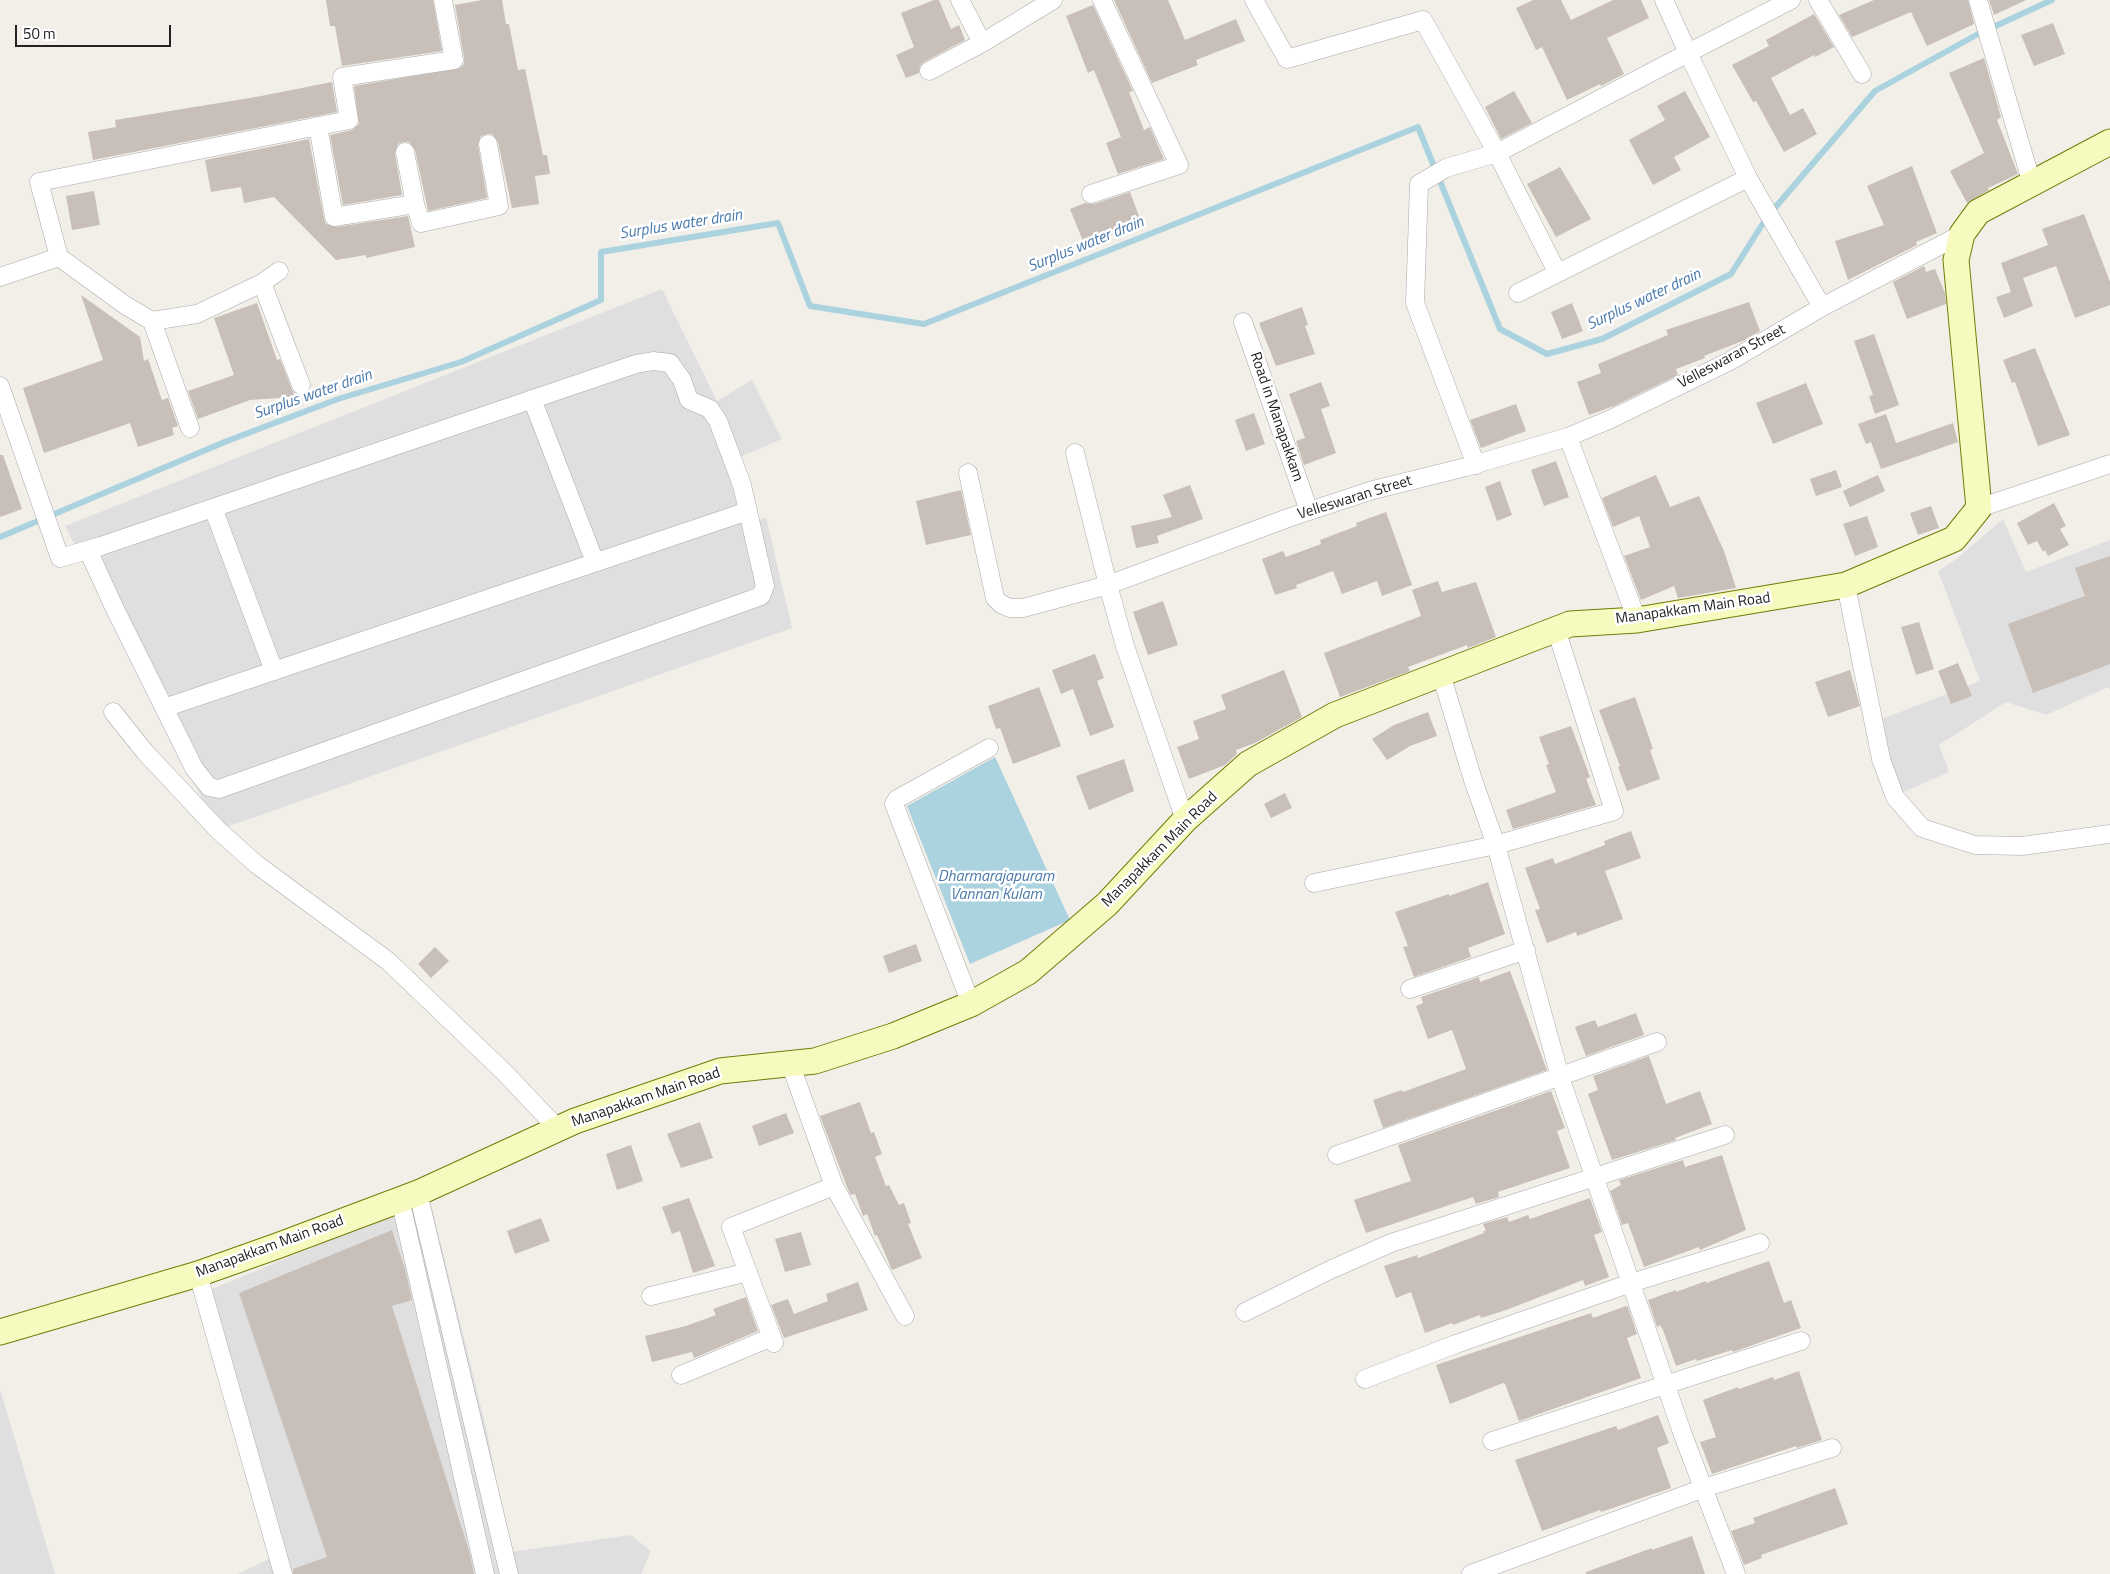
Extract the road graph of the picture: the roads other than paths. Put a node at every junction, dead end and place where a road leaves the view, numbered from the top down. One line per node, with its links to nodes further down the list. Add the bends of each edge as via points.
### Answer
1 (443, 0): 14 (street, via 454,60 342,77 349,120)
2 (960, 0): 10 (street)
3 (1053, 0): 10 (street)
4 (1102, 0): 21 (street, via 1179,165)
5 (1254, 0): 18 (street, via 1287,59 1423,20)
6 (1664, 0): 11 (street)
7 (1791, 0): 11 (street)
8 (1818, 0): 13 (street)
9 (1978, 0): 20 (street)
10 (982, 43): 12 (street)
11 (1688, 54): 18 (street); 19 (street)
12 (929, 71)
13 (1862, 74)
14 (318, 126): 22 (street, via 334,217); 24 (street, via 39,182)
15 (2110, 142): 20 (main road)
16 (488, 144): 22 (street, via 499,206 421,223)
17 (405, 152): 22 (street)
18 (1497, 153): 26 (street); 40 (street, via 1446,168 1419,184 1415,303)
19 (1748, 178): 26 (street); 30 (street)
20 (2032, 184): 23 (main road, via 1978,212)
21 (1091, 194)
22 (415, 204)
23 (1962, 234): 30 (street, Velleswaran Street); 43 (main road, via 1956,260)
24 (59, 257): 27 (street); 31 (street)
25 (278, 271): 28 (street)
26 (1557, 272): 29 (street)
27 (0, 277)
28 (262, 283): 31 (street, via 197,314); 33 (street)
29 (1518, 293)
30 (1822, 307): 37 (street, Velleswaran Street, via 1730,361)
31 (152, 321): 36 (street)
32 (1243, 322): 45 (street, Road in Manapakkam)
33 (301, 385)
34 (0, 386): 46 (street, via 60,558)
35 (532, 399): 42 (street); 44 (street, via 636,364 670,363 682,380 689,400 710,409 718,421 742,485); 47 (street)
36 (190, 428)
37 (1568, 437): 40 (street, Velleswaran Street); 50 (street)
38 (1075, 452): 48 (street)
39 (2110, 464): 43 (street)
40 (1476, 465): 45 (street, Velleswaran Street, via 1373,490)
41 (968, 473): 48 (street, Velleswaran Street, via 995,598 1000,604 1024,608)
42 (213, 508): 46 (street); 52 (street)
43 (1979, 508): 49 (main road, Manapakkam Main Road, via 1954,539)
44 (748, 511): 47 (street); 54 (street, via 765,586 761,596 220,789 209,787 194,768)
45 (1309, 511): 48 (street, Velleswaran Street)
46 (88, 550): 54 (street)
47 (595, 562): 52 (street)
48 (1108, 585): 57 (street, via 1125,646)
49 (1846, 585): 50 (main road, Manapakkam Main Road); 58 (street, via 1881,759 1895,797 1922,828 1975,845 2022,846)
50 (1637, 620): 51 (main road, Manapakkam Main Road, via 1570,624)
51 (1556, 629): 53 (main road, Manapakkam Main Road); 59 (street, via 1614,811)
52 (274, 671): 54 (street)
53 (1441, 674): 57 (main road, Manapakkam Main Road, via 1336,715 1248,764); 59 (street)
54 (164, 708)
55 (114, 712): 67 (street, via 145,752 218,830 256,864 388,961 504,1072)
56 (989, 748): 63 (street, via 897,799 894,804)
57 (1185, 820): 63 (main road, Manapakkam Main Road, via 1107,904 1028,972)
58 (2110, 834)
59 (1496, 845): 60 (street); 61 (street)
60 (1314, 883)
61 (1526, 950): 62 (street); 66 (street)
62 (1410, 988)
63 (971, 1004): 65 (main road, Manapakkam Main Road, via 893,1036 815,1060)
64 (1657, 1042): 66 (street)
65 (790, 1063): 67 (main road, Manapakkam Main Road, via 720,1071); 71 (street)
66 (1560, 1077): 69 (street); 70 (street)
67 (558, 1129): 72 (main road, Manapakkam Main Road)
68 (1725, 1135): 70 (street)
69 (1337, 1155)
70 (1595, 1176): 76 (street); 78 (street, via 1391,1243)
71 (834, 1186): 74 (street, via 731,1227); 79 (street)
72 (409, 1196): 75 (main road, Manapakkam Main Road); 89 (street); 90 (street)
73 (1760, 1243): 76 (street)
74 (748, 1272): 77 (street); 82 (street, via 773,1340)
75 (198, 1274): 80 (main road, Manapakkam Main Road); 88 (street)
76 (1631, 1283): 83 (street); 84 (street)
77 (651, 1296)
78 (1245, 1312)
79 (905, 1316)
80 (0, 1332)
81 (1801, 1341): 84 (street)
82 (681, 1375)
83 (1365, 1379)
84 (1665, 1384): 85 (street); 87 (street)
85 (1492, 1441)
86 (1832, 1448): 87 (street)
87 (1704, 1488): 91 (street); 92 (street)
88 (283, 1574)
89 (485, 1574)
90 (510, 1574)
91 (1471, 1574)
92 (1736, 1574)

